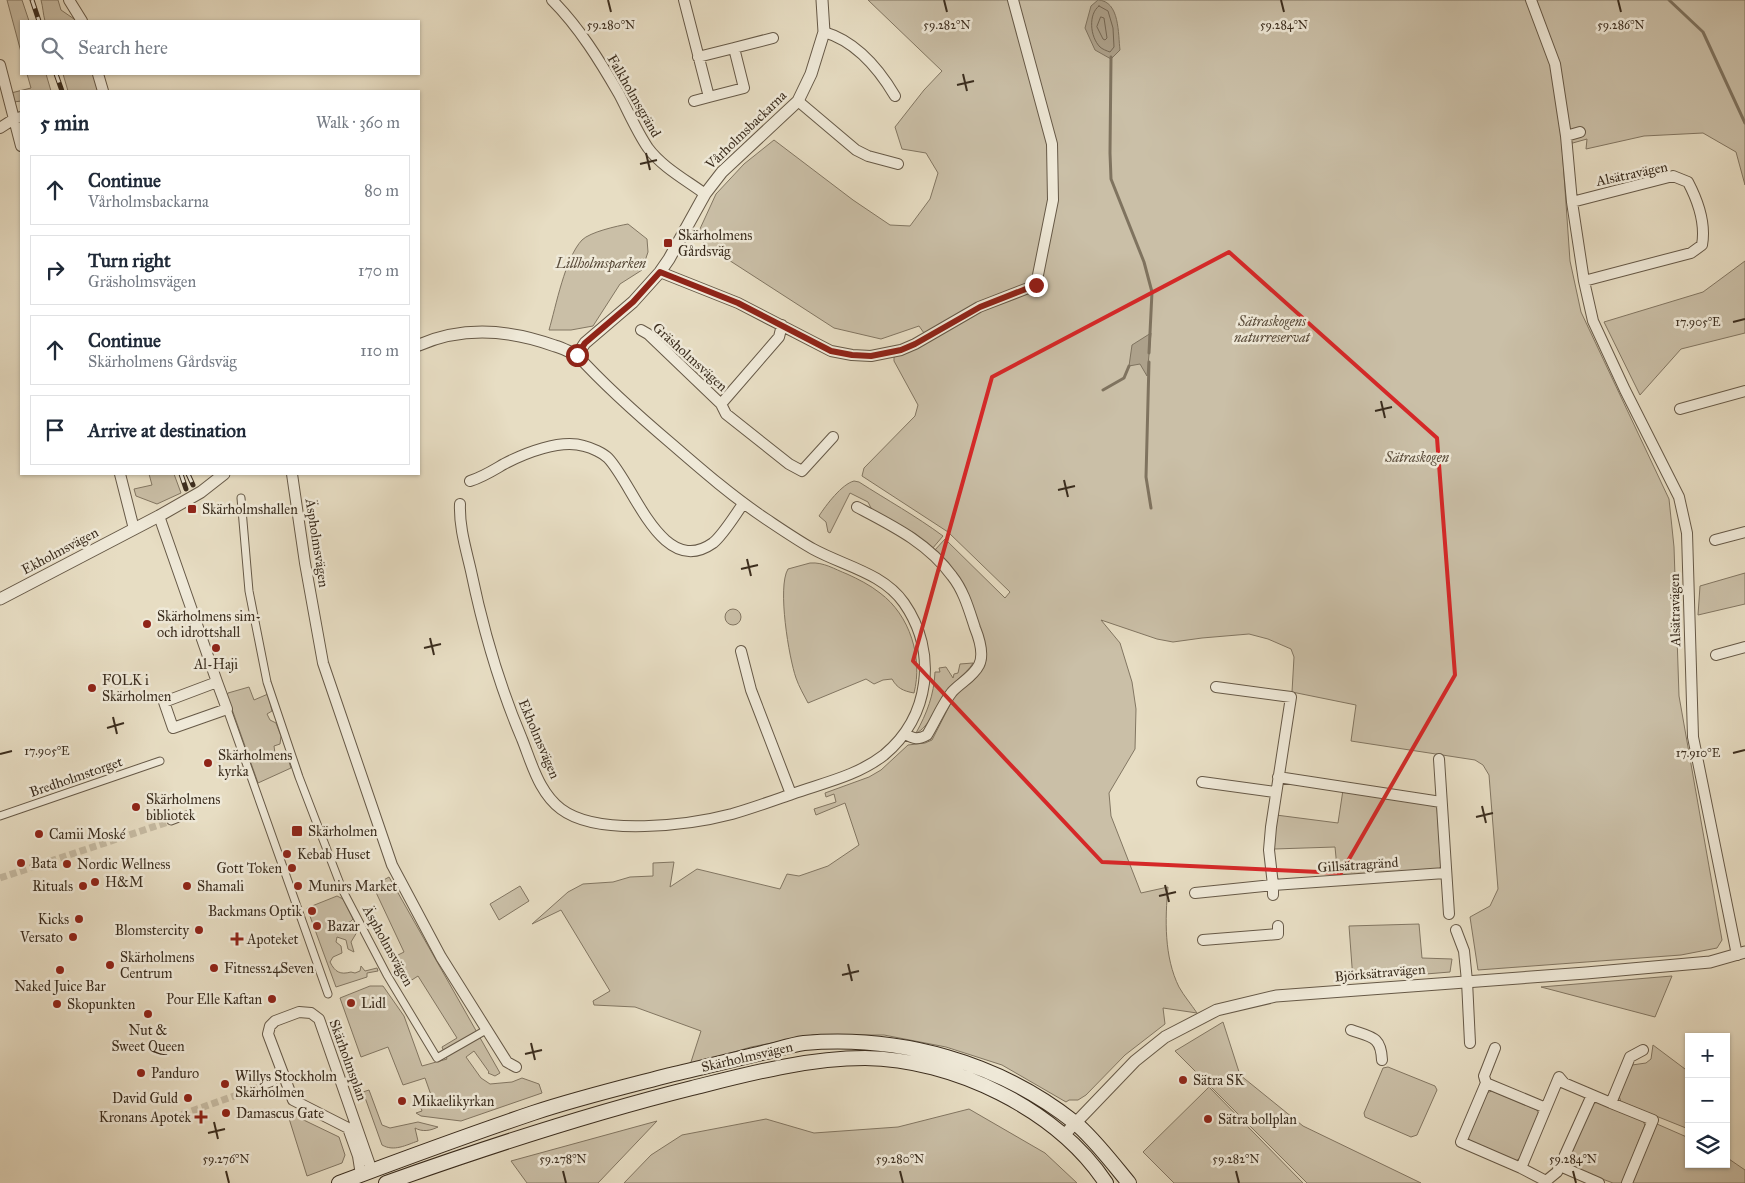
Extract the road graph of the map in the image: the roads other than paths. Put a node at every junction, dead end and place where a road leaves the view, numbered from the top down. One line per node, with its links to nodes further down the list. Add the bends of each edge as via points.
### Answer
1 (69, 0): 7 (street)
2 (552, 0): 25 (street, Falkholmsgränd, via 595,56 648,148 661,162)
3 (822, 0): 8 (street, Vårholmsbackarna)
4 (1013, 0): 29 (street, via 1052,144 1053,200 1036,285 980,307 915,344 886,354 852,355 831,351)
5 (1531, 0): 22 (street, Alsätravägen, via 1555,64)
6 (687, 1): 11 (street)
7 (81, 20)
8 (824, 32): 15 (street, via 851,44 884,78); 17 (street, Vårholmsbackarna, via 811,74)
9 (773, 38): 10 (street)
10 (734, 48): 11 (street); 16 (street, via 744,88)
11 (698, 57): 16 (street)
12 (0, 65): 19 (street)
13 (98, 75): 14 (street)
14 (103, 90)
15 (894, 96)
16 (709, 97): 18 (street)
17 (798, 100): 24 (street, via 856,150); 25 (street, Vårholmsbackarna, via 722,172)
18 (694, 101)
19 (18, 118): 20 (street); 23 (street)
20 (0, 128)
21 (1580, 132): 22 (street)
22 (1566, 136): 26 (street, Alsätravägen)
23 (20, 137)
24 (898, 164)
25 (705, 194): 27 (street, Vårholmsbackarna)
26 (1572, 202): 28 (street, Alsätravägen); 28 (street, Alsätravägen, via 1673,176 1688,182 1704,231 1702,245 1691,253)
27 (660, 272): 29 (street, via 738,303); 32 (street, Vårholmsbackarna, via 633,302 585,343)
28 (1584, 281): 74 (street, Alsätravägen, via 1593,321 1679,497 1687,533 1693,736)
29 (782, 325): 34 (street, Gräsholmsvägen, via 779,337)
30 (641, 330): 34 (street, Gräsholmsvägen)
31 (420, 345): 32 (street, Ekholmsvägen, via 455,334 504,333 557,346)
32 (577, 355): 43 (street, Ekholmsvägen, via 642,418)
33 (1745, 391): 35 (street)
34 (721, 404): 36 (street, Gräsholmsvägen, via 726,414 802,471)
35 (1680, 408)
36 (834, 437)
37 (120, 475): 46 (street)
38 (292, 475): 77 (street, Äspholmsvägen, via 323,663 358,768 392,865 441,957)
39 (217, 476): 45 (street, Ekholmsvägen, via 201,492)
40 (470, 481): 43 (street, via 536,451 568,443 584,446 607,457 654,528 667,542 692,552 714,542)
41 (241, 498): 77 (street, Äspholmsvägen, via 249,591 267,682 342,889 387,975 437,1058)
42 (460, 504): 62 (street, Ekholmsvägen, via 460,520 478,604 510,713 540,783 563,810 591,823 616,826 676,824 733,814)
43 (744, 504): 56 (street, Ekholmsvägen, via 815,550 872,576 903,602 916,623 925,664 918,708)
44 (857, 507): 56 (street, via 902,530 924,546 952,576 966,601 978,636 979,666 952,693 927,735 914,739)
45 (159, 516): 46 (street, Ekholmsvägen); 53 (street)
46 (134, 529): 49 (street, Ekholmsvägen)
47 (1745, 532): 48 (street)
48 (1715, 540)
49 (0, 599)
50 (1745, 647): 52 (street)
51 (740, 651): 62 (street, via 751,690)
52 (1716, 655)
53 (217, 682): 55 (street); 55 (street, via 164,702 173,728)
54 (1216, 687): 59 (street, via 1291,697)
55 (227, 709): 76 (street)
56 (905, 734): 62 (street, Ekholmsvägen, via 882,756 861,769)
57 (1439, 759): 63 (street)
58 (160, 761): 65 (street, Bredholmstorget)
59 (1278, 777): 61 (street); 63 (street)
60 (1202, 782): 61 (street)
61 (1275, 792): 68 (street, via 1269,850)
62 (791, 794)
63 (1441, 802): 67 (street)
64 (189, 814): 66 (street)
65 (0, 816)
66 (171, 821)
67 (1445, 873): 68 (street, Gillsätragränd); 70 (street)
68 (1273, 890): 69 (street, Gillsätragränd)
69 (1195, 893)
70 (1449, 914)
71 (1278, 926): 73 (street, via 1278,934)
72 (1456, 930): 75 (street, via 1464,951)
73 (1203, 940)
74 (1741, 954): 75 (street, Björksätravägen, via 1710,962)
75 (1467, 981): 79 (street); 90 (street, Björksätravägen, via 1276,996 1217,1010 1165,1037 1135,1060)
76 (328, 994)
77 (486, 1030): 83 (street, Äspholmsvägen, via 507,1062)
78 (1351, 1030): 82 (street, via 1376,1040 1382,1048)
79 (1470, 1043)
80 (1495, 1048): 85 (street, via 1484,1076)
81 (1643, 1050): 88 (street, via 1630,1057)
82 (1382, 1060)
83 (516, 1067)
84 (273, 1082): 86 (street)
85 (1486, 1083): 89 (street); 93 (street, via 1461,1142)
86 (265, 1086)
87 (1592, 1095): 88 (street); 89 (street, via 1564,1083 1559,1077); 92 (street)
88 (1611, 1104): 100 (street, via 1653,1120)
89 (1546, 1108): 93 (street)
90 (1076, 1123): 91 (street, Björksätravägen); 94 (main road, Skärholmsvägen, via 1028,1090 947,1057 897,1045 865,1042 801,1044 607,1091 532,1113); 98 (main road, Skärholmsvägen)
91 (1064, 1135): 96 (main road, Skärholmsvägen, via 1019,1104 969,1080 920,1065 890,1060 842,1059 761,1072 616,1107); 97 (main road, Skärholmsvägen)
92 (1560, 1166): 93 (street, via 1546,1181); 99 (street)
93 (1521, 1168)
94 (368, 1178): 94 (street, Skärholmsplan, via 319,1019 311,1013 299,1012 275,1020 268,1034 293,1100 348,1128); 95 (main road, Skärholmsvägen)
95 (339, 1183)
96 (386, 1183)
97 (1106, 1183)
98 (1129, 1183)
99 (1599, 1183)
100 (1627, 1183)

